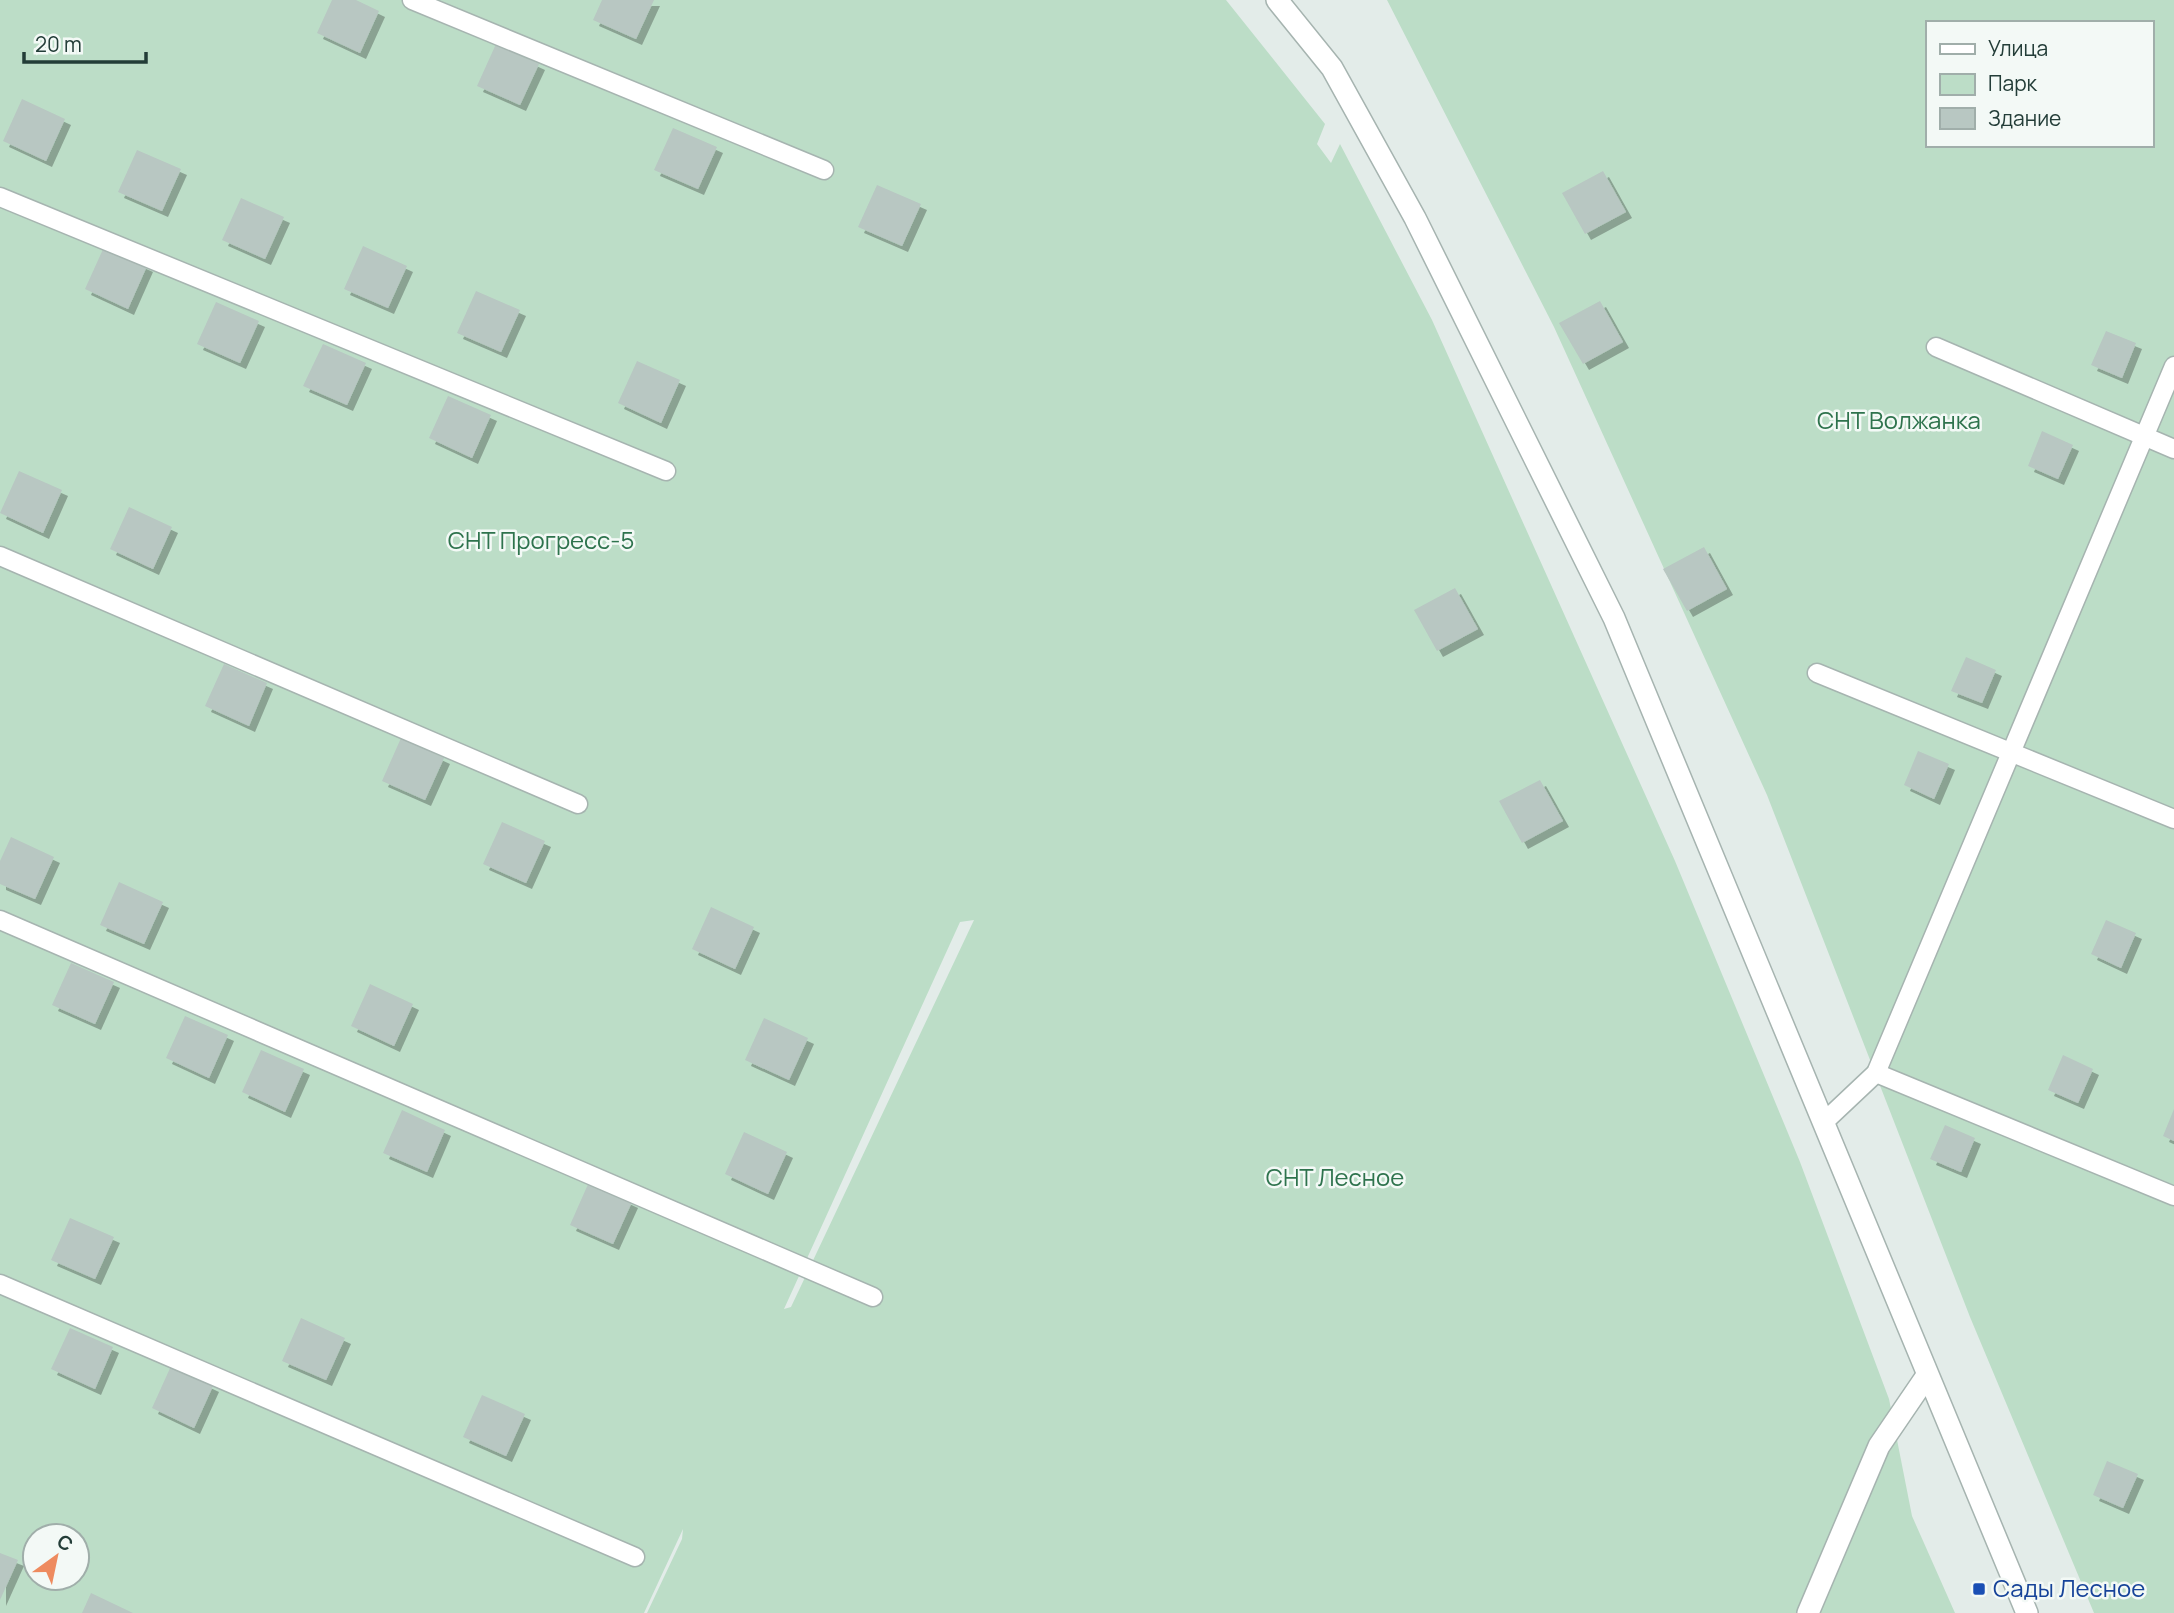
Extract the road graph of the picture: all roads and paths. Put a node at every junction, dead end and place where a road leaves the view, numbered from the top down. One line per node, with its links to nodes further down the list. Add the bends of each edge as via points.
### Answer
1 (412, 0): 3 (lane)
2 (1277, 0): 17 (street, via 1332,68 1415,218 1607,606)
3 (824, 170)
4 (0, 197): 9 (lane)
5 (1936, 347): 7 (lane)
6 (2174, 366): 7 (lane)
7 (2144, 437): 8 (lane); 12 (lane)
8 (2174, 449)
9 (666, 471)
10 (0, 556): 13 (lane)
11 (1817, 673): 12 (lane)
12 (2011, 752): 14 (lane); 16 (lane)
13 (578, 804)
14 (2174, 819)
15 (0, 920): 20 (lane)
16 (1877, 1073): 17 (lane); 18 (lane)
17 (1824, 1122): 21 (street)
18 (2174, 1196)
19 (0, 1284): 22 (lane)
20 (873, 1297)
21 (1927, 1377): 23 (street, via 1879,1446); 24 (street)
22 (635, 1557)
23 (1808, 1613)
24 (2027, 1613)

